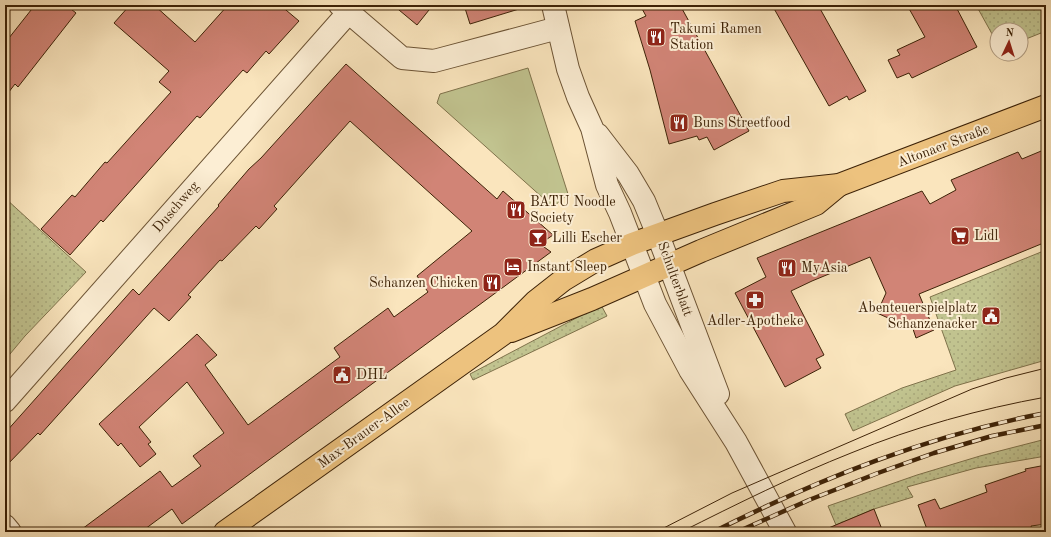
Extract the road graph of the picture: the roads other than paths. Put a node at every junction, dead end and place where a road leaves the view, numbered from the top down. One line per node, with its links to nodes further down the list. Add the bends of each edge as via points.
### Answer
1 (553, 5): 3 (street, Schulterblatt)
2 (344, 9): 3 (street, via 402,58 434,61); 12 (street, Duschweg)
3 (558, 28): 5 (street, Schulterblatt, via 568,69)
4 (1046, 106): 6 (main road, Altonaer Straße)
5 (592, 128): 7 (street, Schulterblatt, via 628,174 644,201); 8 (street, Schulterblatt, via 607,185)
6 (839, 185): 7 (main road, Altonaer Straße, via 783,192); 9 (main road, Altonaer Straße, via 816,204)
7 (658, 235): 8 (main road, Max-Brauer-Allee); 9 (street, Schulterblatt)
8 (632, 244): 10 (street, Schulterblatt); 11 (main road, Max-Brauer-Allee, via 596,260 563,280 535,302)
9 (670, 265): 10 (main road, Altonaer Straße); 13 (street, Schulterblatt)
10 (644, 276): 11 (main road, Max-Brauer-Allee); 13 (street, Schulterblatt, via 655,304 690,370)
11 (503, 334): 16 (main road, Max-Brauer-Allee)
12 (5, 401)
13 (736, 442): 17 (street, Schulterblatt)
14 (5, 526): 15 (street)
15 (10, 532)
16 (225, 532)
17 (785, 532)

